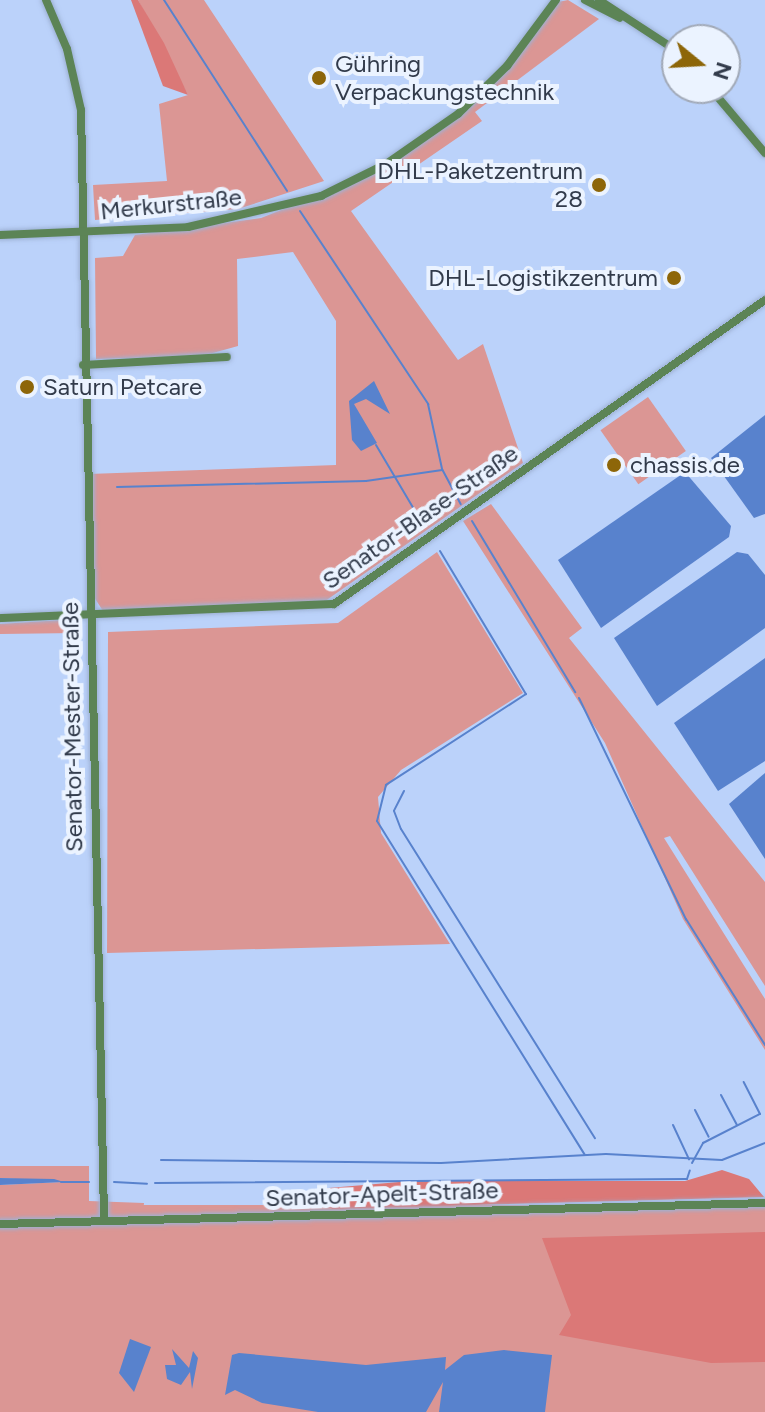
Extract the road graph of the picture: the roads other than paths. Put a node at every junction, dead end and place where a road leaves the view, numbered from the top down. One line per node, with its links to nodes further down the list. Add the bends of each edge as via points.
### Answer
1 (46, 0): 8 (street, Senator-Mester-Straße, via 78,91)
2 (556, 0): 8 (street, Merkurstraße, via 464,108 356,180 236,220)
3 (585, 0): 5 (street)
4 (599, 0): 5 (street)
5 (661, 39)
6 (724, 104): 7 (street)
7 (765, 153)
8 (82, 233): 9 (street, Merkurstraße); 12 (street, Senator-Mester-Straße)
9 (0, 235)
10 (765, 300): 13 (street, Senator-Blase-Straße, via 334,604)
11 (227, 357): 12 (street)
12 (83, 365): 13 (street, Senator-Mester-Straße)
13 (89, 615): 14 (street, Senator-Blase-Straße); 16 (street, Senator-Mester-Straße)
14 (0, 618)
15 (765, 1203): 16 (street, Senator-Apelt-Straße)
16 (104, 1221): 17 (street, Senator-Apelt-Straße)
17 (0, 1224)

